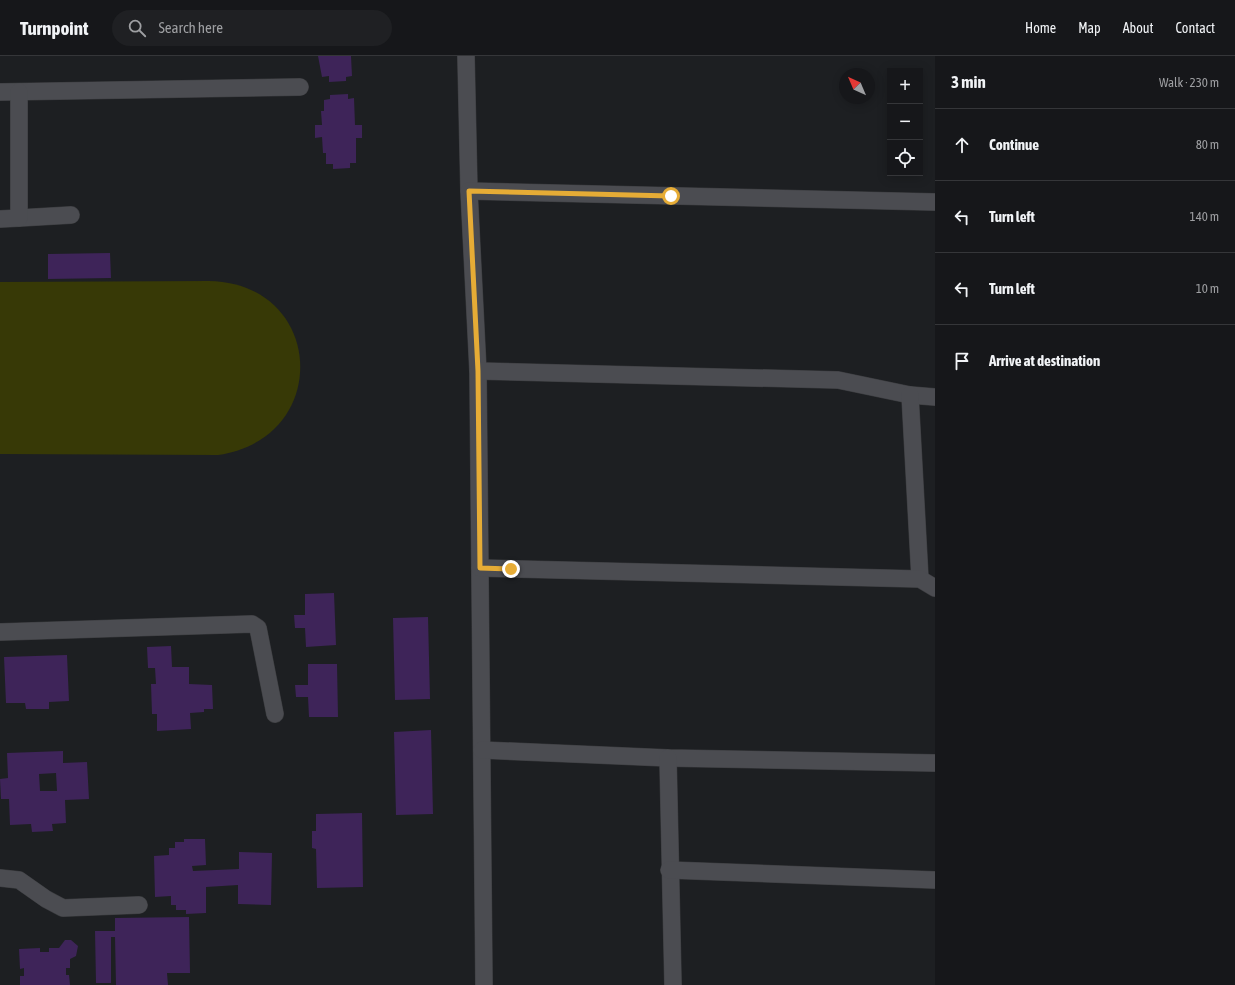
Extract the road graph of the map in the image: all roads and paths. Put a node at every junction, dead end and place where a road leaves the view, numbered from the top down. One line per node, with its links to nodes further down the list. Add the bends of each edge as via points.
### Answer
1 (466, 56): 5 (street)
2 (300, 87): 4 (street)
3 (0, 92): 4 (street)
4 (19, 92): 8 (street)
5 (469, 191): 6 (street); 10 (street)
6 (935, 202)
7 (71, 215): 8 (street)
8 (19, 218): 9 (street)
9 (0, 219)
10 (478, 371): 11 (street, via 838,380); 13 (street)
11 (910, 395): 12 (street); 14 (street)
12 (935, 397)
13 (480, 568): 14 (street); 18 (street)
14 (920, 579): 15 (street)
15 (935, 588)
16 (0, 632): 17 (street, via 252,624 258,628)
17 (275, 714)
18 (482, 750): 19 (street); 25 (street)
19 (668, 758): 20 (street); 21 (street)
20 (935, 763)
21 (669, 870): 23 (street); 26 (street)
22 (0, 878): 24 (street, via 19,880 63,908)
23 (935, 880)
24 (139, 905)
25 (484, 985)
26 (673, 985)

